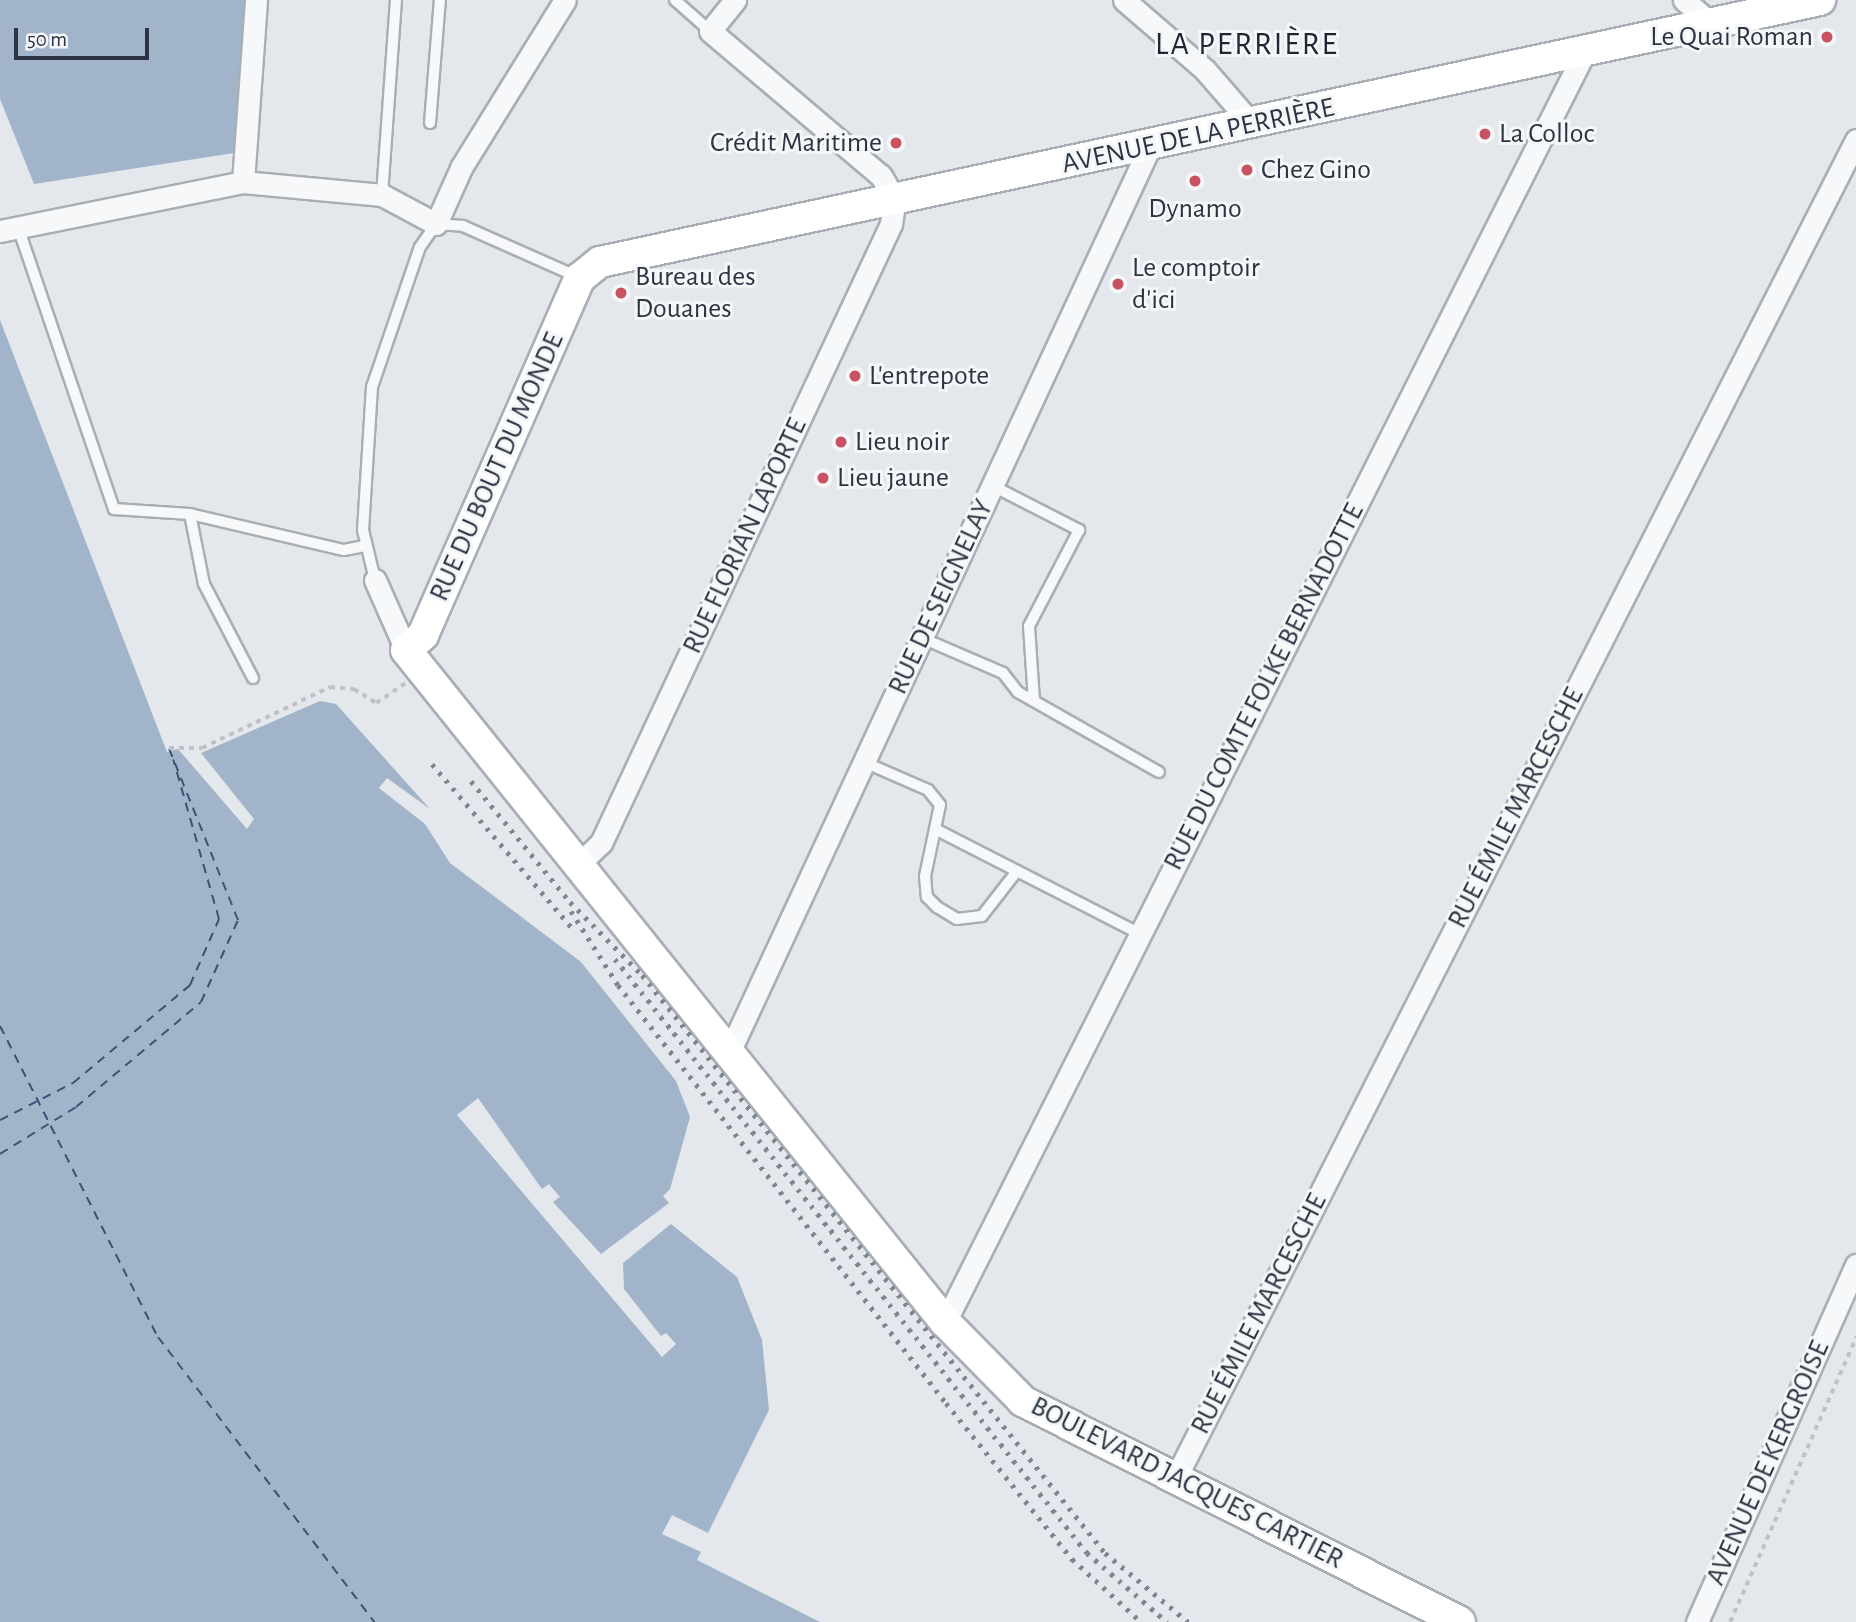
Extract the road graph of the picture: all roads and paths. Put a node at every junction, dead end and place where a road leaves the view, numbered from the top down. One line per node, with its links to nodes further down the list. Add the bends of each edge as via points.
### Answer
1 (256, 0): 17 (street)
2 (396, 0): 18 (lane)
3 (440, 0): 13 (lane)
4 (565, 0): 20 (street, via 462,166)
5 (675, 0): 11 (lane)
6 (735, 0): 11 (street)
7 (1124, 0): 14 (street, via 1205,69)
8 (1684, 0): 10 (street)
9 (1820, 0): 10 (street, AVENUE DE LA PERRIÈRE)
10 (1712, 24): 12 (street, AVENUE DE LA PERRIÈRE)
11 (710, 31): 19 (street, via 881,176)
12 (1584, 53): 14 (street, AVENUE DE LA PERRIÈRE); 37 (street, RUE DU COMTE FOLKE BERNADOTTE)
13 (430, 123)
14 (1252, 124): 16 (street, AVENUE DE LA PERRIÈRE)
15 (1856, 140): 42 (street, RUE ÉMILE MARCESCHE)
16 (1150, 146): 19 (street, AVENUE DE LA PERRIÈRE); 23 (street, RUE DE SEIGNELAY)
17 (243, 182): 18 (street); 21 (street)
18 (382, 195): 20 (street)
19 (895, 200): 22 (street, AVENUE DE LA PERRIÈRE, via 600,262); 35 (street, RUE FLORIAN LAPORTE, via 891,224 601,843)
20 (436, 224): 22 (lane, via 463,226); 25 (lane, via 397,304 372,387)
21 (9, 229): 24 (lane, via 114,509)
22 (572, 274): 28 (street, RUE DU BOUT DU MONDE)
23 (993, 486): 27 (street, RUE DE SEIGNELAY); 30 (lane, via 1079,530 1029,626)
24 (190, 514): 25 (lane, via 344,550); 29 (lane, via 204,584)
25 (365, 546): 26 (lane)
26 (375, 580): 28 (street)
27 (922, 638): 30 (lane, via 1003,673); 32 (street, RUE DE SEIGNELAY)
28 (412, 662): 31 (path, via 376,703 354,689 330,687 202,748); 35 (street, BOULEVARD JACQUES CARTIER)
29 (253, 678)
30 (1034, 701): 33 (lane)
31 (169, 748)
32 (864, 762): 34 (lane, via 928,790 940,805); 38 (street, RUE DE SEIGNELAY)
33 (1159, 772)
34 (935, 829): 36 (lane); 36 (lane, via 927,897 957,919 982,916)
35 (580, 863): 38 (street, BOULEVARD JACQUES CARTIER)
36 (1017, 871): 37 (lane)
37 (1140, 934): 40 (street, RUE DU COMTE FOLKE BERNADOTTE)
38 (731, 1048): 40 (street, BOULEVARD JACQUES CARTIER)
39 (1856, 1265): 44 (street, AVENUE DE KERGROISE)
40 (945, 1322): 42 (street, BOULEVARD JACQUES CARTIER, via 1023,1401)
41 (1856, 1337): 45 (path)
42 (1176, 1476): 43 (street, BOULEVARD JACQUES CARTIER)
43 (1460, 1622)
44 (1697, 1622)
45 (1730, 1622)

